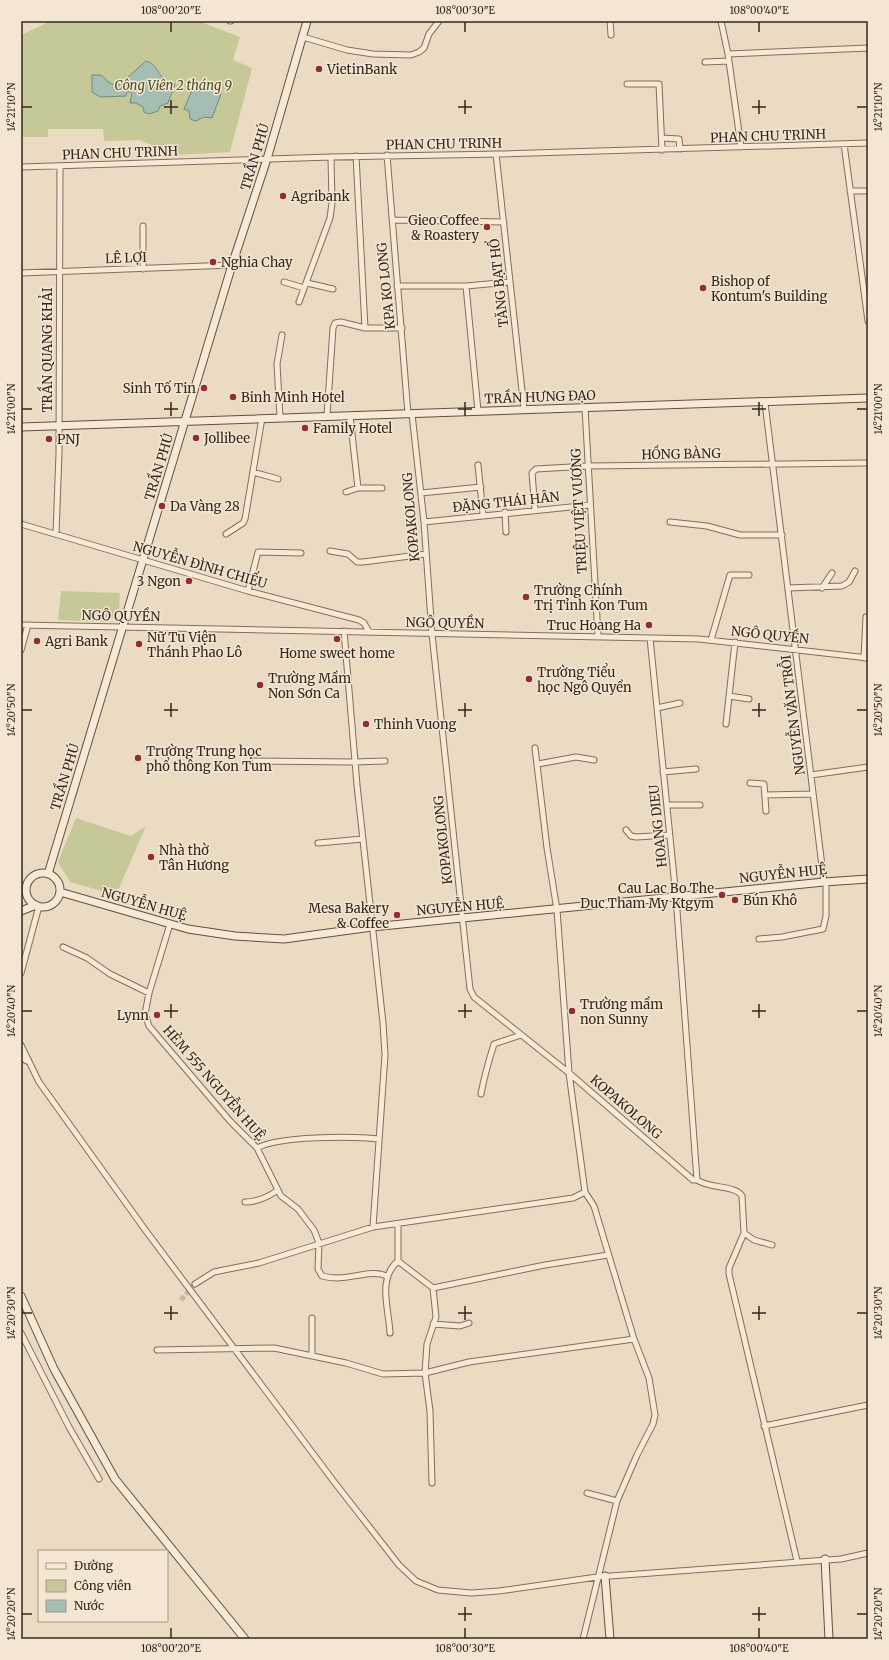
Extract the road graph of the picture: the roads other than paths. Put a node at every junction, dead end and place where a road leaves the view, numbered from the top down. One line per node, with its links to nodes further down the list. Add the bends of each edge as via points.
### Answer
1 (307, 21): 6 (street, TRẦN PHÚ)
2 (439, 21): 6 (street, via 429,34 424,48 411,55 347,50)
3 (610, 21): 5 (street)
4 (722, 21): 8 (street)
5 (611, 34)
6 (303, 37): 22 (street, TRẦN PHÚ)
7 (868, 48): 8 (street)
8 (728, 54): 9 (street)
9 (730, 61): 10 (street); 15 (street)
10 (705, 62)
11 (627, 84): 12 (street, via 659,84)
12 (662, 138): 16 (street, via 679,138); 17 (street)
13 (868, 143): 14 (street, PHAN CHU TRINH)
14 (844, 144): 15 (street, PHAN CHU TRINH); 26 (street)
15 (741, 147): 16 (street, PHAN CHU TRINH)
16 (680, 149): 17 (street, PHAN CHU TRINH)
17 (662, 150): 18 (street, PHAN CHU TRINH)
18 (496, 154): 19 (street, PHAN CHU TRINH); 28 (street, TĂNG BẠT HỔ)
19 (387, 155): 21 (street, PHAN CHU TRINH); 27 (street, KPA KO LONG)
20 (331, 156): 21 (street, PHAN CHU TRINH); 22 (street, PHAN CHU TRINH); 36 (street, via 330,218)
21 (356, 156): 42 (street)
22 (267, 159): 24 (street, PHAN CHU TRINH); 30 (street, TRẦN PHÚ)
23 (21, 167): 24 (street, PHAN CHU TRINH)
24 (60, 167): 32 (street, TRẦN QUANG KHẢI)
25 (868, 191): 26 (street)
26 (850, 192): 41 (street)
27 (392, 220): 28 (street); 37 (street, KPA KO LONG)
28 (504, 222): 35 (street, TĂNG BẠT HỔ)
29 (143, 226): 31 (street)
30 (232, 265): 31 (street, LÊ LỢI); 55 (street, TRẦN PHÚ)
31 (143, 268): 32 (street, LÊ LỢI)
32 (58, 272): 33 (street, LÊ LỢI); 56 (street, TRẦN QUANG KHẢI)
33 (21, 274)
34 (284, 282): 36 (street)
35 (510, 282): 38 (street); 48 (street, TĂNG BẠT HỔ)
36 (306, 286): 39 (street); 40 (street)
37 (397, 286): 38 (street); 43 (street, KPA KO LONG)
38 (466, 286): 49 (street)
39 (333, 289)
40 (299, 302)
41 (868, 321)
42 (365, 328): 43 (street); 51 (street, via 341,322 333,325)
43 (402, 328): 50 (street, KPA KO LONG)
44 (282, 335): 53 (street, via 277,364)
45 (868, 398): 46 (street, TRẦN HƯNG ĐẠO)
46 (765, 402): 47 (street, TRẦN HƯNG ĐẠO); 59 (street, NGUYỄN VĂN TRỖI)
47 (585, 408): 48 (street, TRẦN HƯNG ĐẠO); 61 (street, TRIỆU VIỆT VƯƠNG)
48 (524, 409): 49 (street, TRẦN HƯNG ĐẠO)
49 (478, 411): 50 (street, TRẦN HƯNG ĐẠO)
50 (410, 414): 52 (street, TRẦN HƯNG ĐẠO); 68 (street, KOPAKOLONG)
51 (327, 416): 52 (street, TRẦN HƯNG ĐẠO); 53 (street, TRẦN HƯNG ĐẠO)
52 (350, 416): 65 (street)
53 (280, 417): 54 (street, TRẦN HƯNG ĐẠO)
54 (262, 418): 55 (street, TRẦN HƯNG ĐẠO); 62 (street)
55 (186, 420): 56 (street, TRẦN HƯNG ĐẠO); 83 (street, TRẦN PHÚ)
56 (59, 425): 57 (street, TRẦN HƯNG ĐẠO); 77 (street, TRẦN QUANG KHẢI)
57 (21, 427)
58 (868, 463): 59 (street, HỒNG BÀNG)
59 (773, 464): 61 (street, HỒNG BÀNG); 79 (street, NGUYỄN VĂN TRỖI)
60 (478, 465): 64 (street)
61 (588, 466): 69 (street, TRIỆU VIỆT VƯƠNG); 70 (street, HỒNG BÀNG, via 533,470)
62 (254, 472): 63 (street); 78 (street, via 245,519)
63 (278, 480)
64 (481, 487): 68 (street); 72 (street)
65 (358, 488): 66 (street); 67 (street)
66 (382, 488)
67 (346, 492)
68 (421, 493): 73 (street, KOPAKOLONG)
69 (590, 505): 70 (street, ĐẶNG THÁI HÂN); 97 (street, TRIỆU VIỆT VƯƠNG)
70 (535, 510): 71 (street, ĐẶNG THÁI HÂN)
71 (506, 512): 72 (street, ĐẶNG THÁI HÂN); 76 (street)
72 (483, 514): 73 (street, ĐẶNG THÁI HÂN)
73 (424, 522): 82 (street, KOPAKOLONG)
74 (670, 522): 79 (street, via 707,526 740,535)
75 (21, 524): 77 (street, NGUYỄN ĐÌNH CHIỂU)
76 (506, 532)
77 (56, 534): 83 (street, NGUYỄN ĐÌNH CHIỂU)
78 (226, 534)
79 (782, 535): 87 (street, NGUYỄN VĂN TRỖI)
80 (330, 551): 82 (street, via 348,554 357,562)
81 (301, 553): 89 (street, via 258,552)
82 (426, 554): 96 (street, KOPAKOLONG)
83 (143, 561): 89 (street, NGUYỄN ĐÌNH CHIỂU); 93 (street, TRẦN PHÚ)
84 (856, 571): 88 (street, via 849,582 842,586)
85 (832, 573): 88 (street)
86 (749, 575): 99 (street, via 730,575)
87 (788, 588): 88 (street); 101 (street, NGUYỄN VĂN TRỖI)
88 (822, 588)
89 (248, 591): 95 (street, NGUYỄN ĐÌNH CHIỂU, via 358,620 364,623)
90 (866, 617): 103 (street)
91 (21, 625): 92 (street, NGÔ QUYỀN)
92 (28, 625): 93 (street, NGÔ QUYỀN); 102 (street)
93 (124, 627): 94 (street, NGÔ QUYỀN); 129 (street, TRẦN PHÚ)
94 (344, 631): 95 (street, NGÔ QUYỀN); 113 (street)
95 (369, 632): 96 (street, NGÔ QUYỀN)
96 (432, 634): 97 (street, NGÔ QUYỀN); 138 (street, KOPAKOLONG)
97 (598, 636): 98 (street, NGÔ QUYỀN)
98 (650, 638): 99 (street, NGÔ QUYỀN); 107 (street, HOANG DIEU)
99 (711, 640): 100 (street, NGÔ QUYỀN)
100 (735, 642): 101 (street, NGÔ QUYỀN); 104 (street)
101 (796, 649): 103 (street, NGÔ QUYỀN); 118 (street, NGUYỄN VĂN TRỖI)
102 (21, 650)
103 (866, 658)
104 (729, 696): 105 (street); 108 (street)
105 (749, 699)
106 (680, 703): 107 (street)
107 (657, 708): 117 (street, HOANG DIEU)
108 (726, 724)
109 (535, 748): 114 (street)
110 (594, 760): 114 (street, via 576,757)
111 (255, 761): 113 (street)
112 (386, 761): 113 (street)
113 (354, 762): 127 (street)
114 (538, 764): 136 (street, via 546,848)
115 (868, 767): 118 (street)
116 (696, 769): 117 (street)
117 (663, 772): 122 (street, HOANG DIEU)
118 (811, 775): 120 (street, NGUYỄN VĂN TRỖI)
119 (750, 783): 121 (street, via 764,784)
120 (813, 794): 121 (street); 131 (street, NGUYỄN VĂN TRỖI)
121 (765, 795): 124 (street)
122 (667, 805): 123 (street); 126 (street, HOANG DIEU)
123 (700, 805)
124 (766, 811)
125 (626, 830): 126 (street, via 636,837)
126 (670, 835): 134 (street, HOANG DIEU)
127 (362, 839): 128 (street); 140 (street)
128 (318, 843)
129 (48, 874): 132 (street, via 37,874); 133 (street, via 56,878)
130 (868, 879): 131 (street, NGUYỄN HUỆ)
131 (825, 882): 134 (street, NGUYỄN HUỆ); 141 (street, NGUYỄN VĂN TRỖI, via 826,916 823,929)
132 (24, 884): 135 (street, via 27,895)
133 (60, 892): 135 (street, via 55,902 49,906); 139 (street, NGUYỄN HUỆ)
134 (676, 897): 136 (street, NGUYỄN HUỆ); 152 (street, HOANG DIEU)
135 (37, 906): 137 (street); 143 (street)
136 (557, 910): 138 (street, NGUYỄN HUỆ); 148 (street)
137 (21, 911)
138 (463, 920): 140 (street, NGUYỄN HUỆ); 145 (street, KOPAKOLONG, via 470,989 474,997)
139 (170, 924): 140 (street, NGUYỄN HUỆ, via 235,936 284,939); 144 (street, HẺM 555 NGUYỄN HUỆ)
140 (372, 927): 150 (street, via 384,1055)
141 (758, 939)
142 (63, 947): 144 (street)
143 (21, 973)
144 (149, 993): 151 (street, HẺM 555 NGUYỄN HUỆ, via 145,1014 149,1026 230,1122)
145 (521, 1035): 148 (street, KOPAKOLONG); 149 (street, via 494,1044)
146 (21, 1045): 147 (street)
147 (24, 1058): 173 (street, via 113,1186)
148 (570, 1073): 152 (street, KOPAKOLONG, via 693,1180); 154 (street)
149 (481, 1094)
150 (379, 1139): 151 (street, via 320,1138 266,1143); 157 (street)
151 (257, 1148): 153 (street, HẺM 555 NGUYỄN HUỆ)
152 (698, 1180): 158 (street, KOPAKOLONG, via 704,1185 740,1192)
153 (278, 1190): 155 (street, via 254,1202); 159 (street, HẺM 555 NGUYỄN HUỆ, via 281,1196 298,1209 314,1230)
154 (586, 1192): 156 (street, via 573,1198); 161 (street, via 594,1206)
155 (245, 1202)
156 (398, 1224): 157 (street); 162 (street)
157 (373, 1227): 159 (street)
158 (744, 1233): 160 (street, via 754,1240); 178 (street, via 729,1268 729,1274)
159 (319, 1243): 163 (street, via 318,1269 322,1276 333,1279 369,1274); 164 (street, via 260,1262 214,1272)
160 (772, 1245)
161 (608, 1255): 165 (street); 172 (street)
162 (398, 1261): 163 (street, via 391,1267); 165 (street)
163 (387, 1276): 171 (street, via 385,1290)
164 (195, 1284)
165 (433, 1288): 169 (street, via 436,1317)
166 (21, 1296): 188 (street, via 54,1369 115,1479)
167 (312, 1318): 175 (street)
168 (469, 1323): 169 (street, via 460,1326)
169 (433, 1324): 176 (street, via 427,1344)
170 (21, 1333): 179 (street)
171 (390, 1333)
172 (634, 1340): 176 (street, via 469,1362); 182 (street, via 649,1378 655,1420)
173 (234, 1348): 174 (street); 175 (street, via 274,1348); 187 (street, via 399,1565 416,1581 438,1590 466,1593 499,1591)
174 (157, 1350)
175 (312, 1356): 176 (street, via 383,1374)
176 (425, 1373): 180 (street, via 430,1411)
177 (868, 1405): 178 (street)
178 (764, 1426): 185 (street)
179 (99, 1479)
180 (432, 1484)
181 (588, 1493): 182 (street)
182 (617, 1501): 187 (street)
183 (868, 1553): 184 (street, via 840,1559)
184 (825, 1559): 185 (street); 191 (street)
185 (797, 1561): 186 (street)
186 (605, 1576): 187 (street); 190 (street)
187 (597, 1577): 189 (street)
188 (245, 1639)
189 (583, 1639)
190 (610, 1639)
191 (829, 1639)

